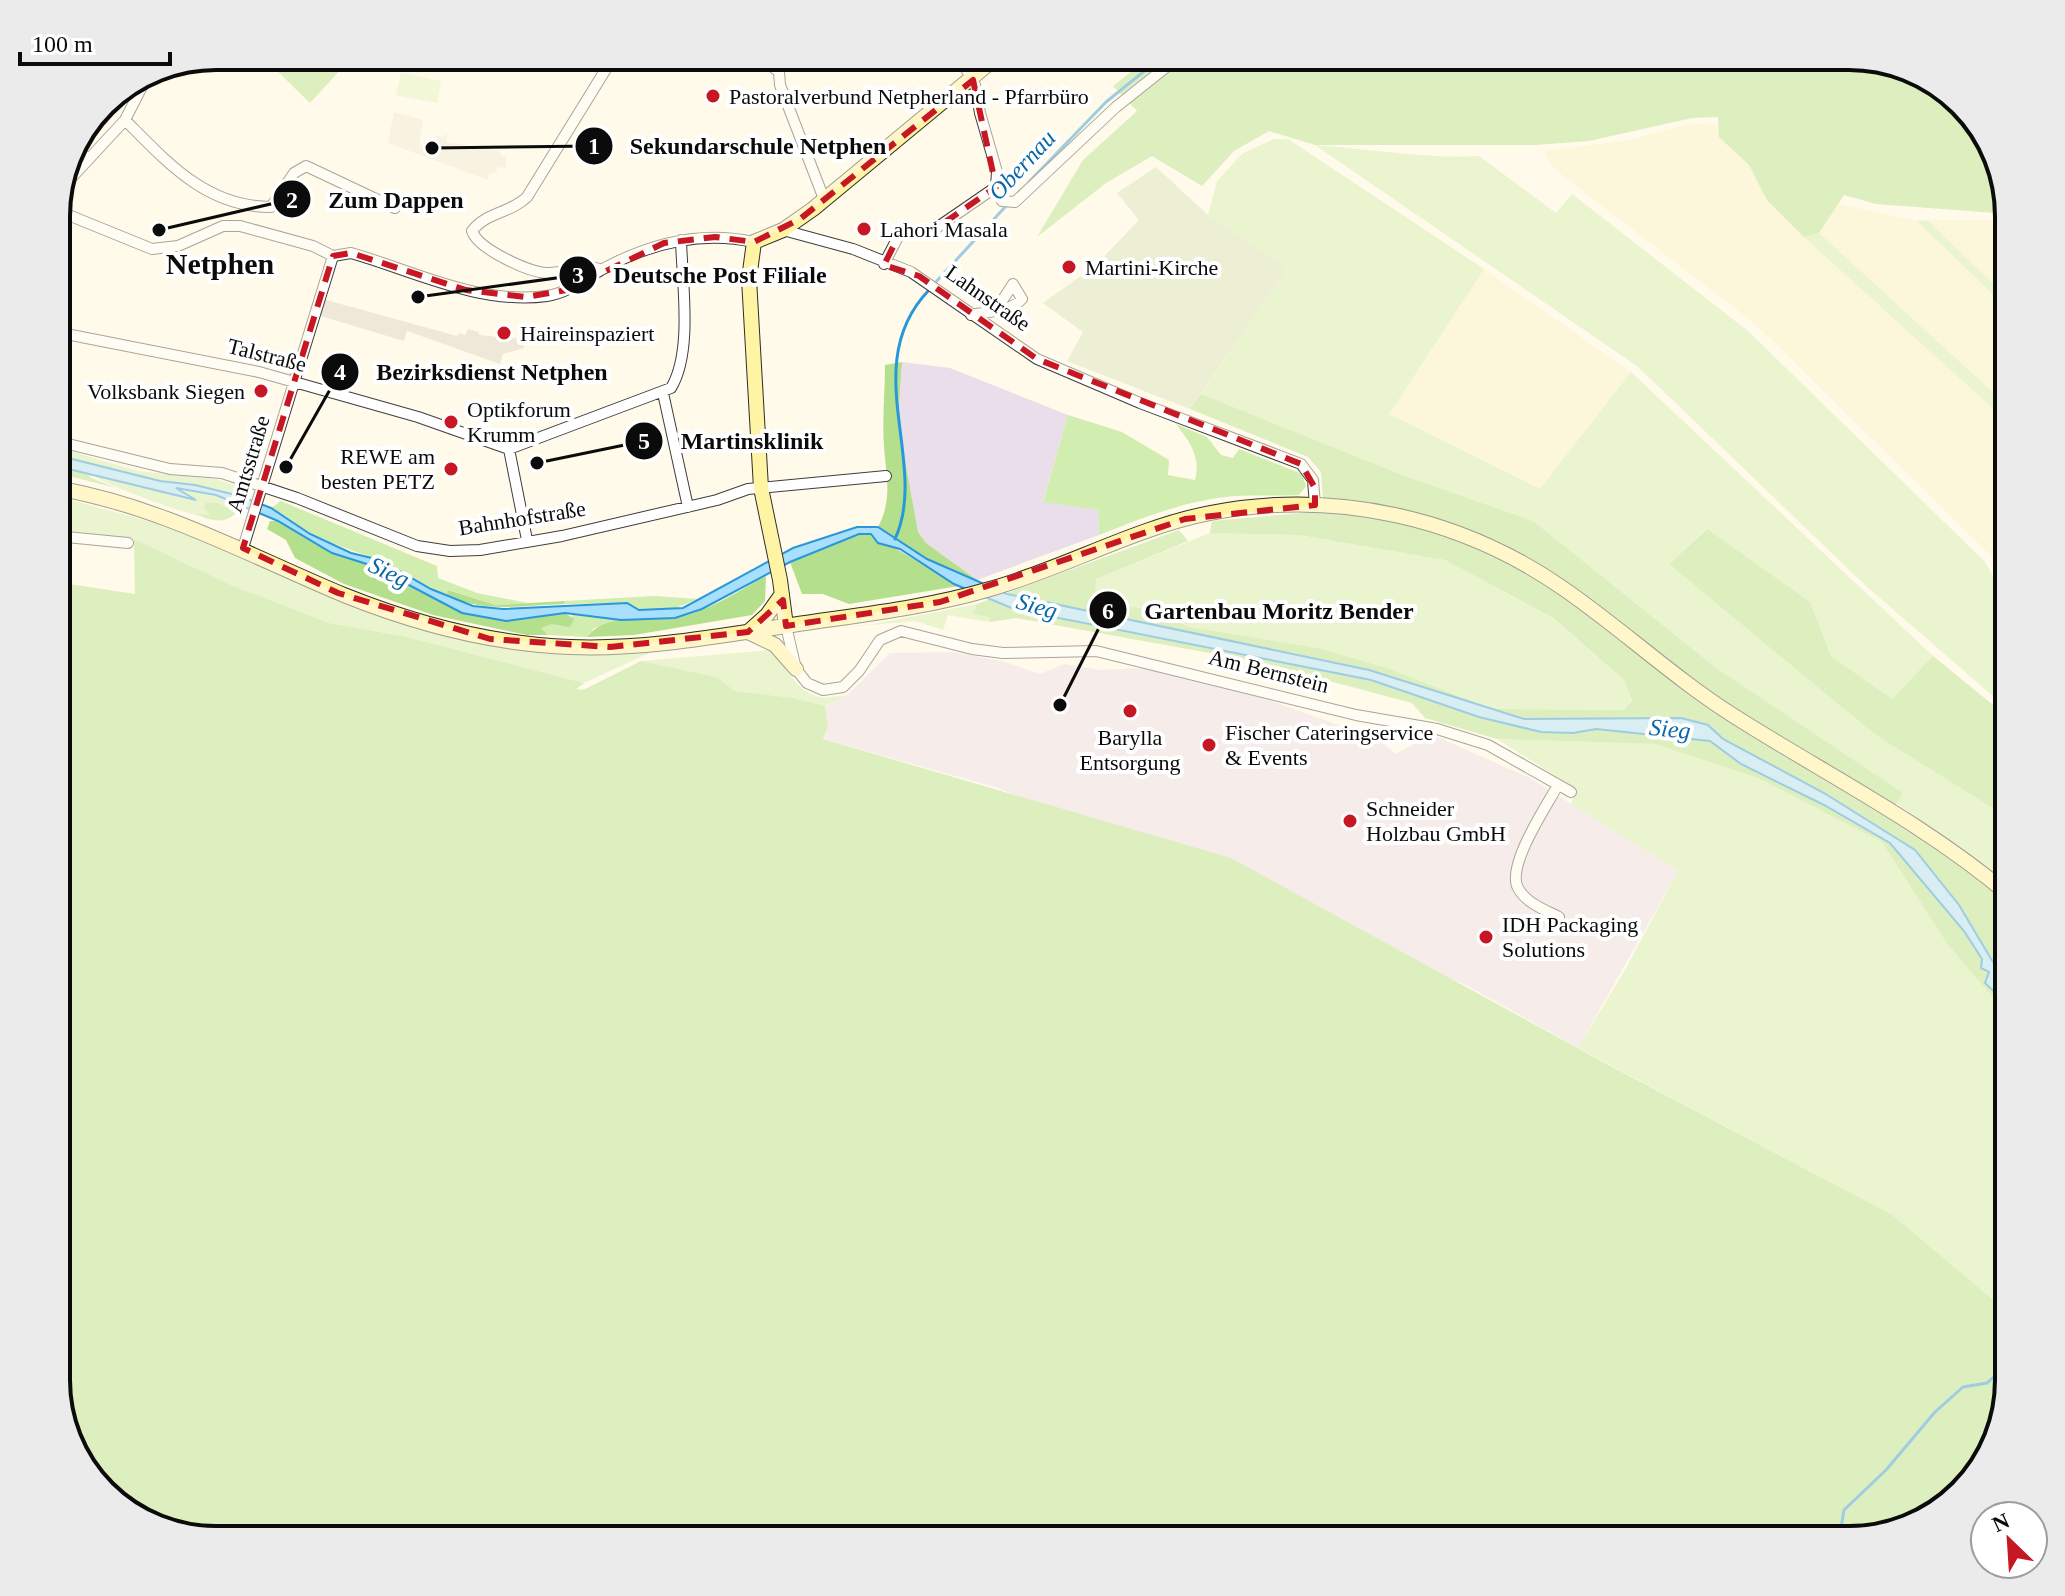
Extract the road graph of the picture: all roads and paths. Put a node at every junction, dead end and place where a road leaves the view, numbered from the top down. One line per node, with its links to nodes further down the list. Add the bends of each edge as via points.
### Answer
1 (605, 70): 22 (street, via 514,206 473,228 482,246 538,271 592,265)
2 (776, 70): 6 (street)
3 (967, 70): 7 (street)
4 (983, 70): 7 (main road)
5 (1162, 70): 13 (street, via 1015,202 1002,201)
6 (779, 72): 14 (street)
7 (973, 80): 13 (street, via 997,172); 14 (main road)
8 (138, 93): 9 (street)
9 (125, 120): 11 (street); 15 (street, via 195,187 218,197 271,207 294,173 306,166)
10 (84, 155): 11 (street)
11 (88, 159): 12 (street)
12 (77, 171)
13 (996, 187): 21 (street, via 932,231 899,235)
14 (824, 199): 17 (main road)
15 (395, 208)
16 (70, 216): 20 (street, via 152,249 178,246 223,226 240,226)
17 (783, 230): 19 (main road); 21 (street, Lahnstraße, via 853,249)
18 (681, 240): 19 (street); 22 (street, via 641,250); 27 (street, via 683,351 678,375)
19 (754, 242): 31 (main road, via 749,279)
20 (333, 256): 22 (street, via 351,253 466,290 514,297 555,294); 26 (street, Amtsstraße)
21 (884, 264): 24 (street, Lahnstraße, via 911,272)
22 (601, 270)
23 (996, 310): 24 (street)
24 (971, 315): 34 (street, Lahnstraße, via 1037,359 1301,464 1313,480)
25 (70, 335): 26 (street, Talstraße)
26 (294, 382): 29 (street, Talstraße); 33 (street, Amtsstraße)
27 (663, 393): 29 (street); 35 (street)
28 (70, 444): 33 (street, Bahnhofstraße, via 170,469 222,473)
29 (509, 449): 37 (street)
30 (886, 476): 31 (street, Bahnhofstraße)
31 (761, 488): 35 (street, Bahnhofstraße); 40 (main road)
32 (70, 491): 39 (main road, via 126,504)
33 (260, 491): 37 (street, Bahnhofstraße, via 297,498 417,546 480,550); 39 (street, Amtsstraße)
34 (1315, 505): 41 (main road, via 1278,504 1185,519 1037,574 940,602); 46 (main road, via 1374,510 1427,523 1528,566 1712,701 1931,835)
35 (688, 507): 37 (street, Bahnhofstraße)
36 (70, 537): 38 (street)
37 (527, 540)
38 (128, 543)
39 (243, 548): 42 (main road, via 378,608 490,639 610,647)
40 (781, 587): 41 (main road); 42 (main road, via 767,615)
41 (786, 626): 42 (main road); 43 (street)
42 (748, 632): 43 (main road, via 775,645)
43 (796, 669): 44 (street, Am Bernstein, via 807,683 823,690 843,687 880,640 901,631 1003,653 1096,651 1384,721 1437,729 1488,745)
44 (1558, 785): 45 (street, Am Bernstein); 47 (street, via 1516,864 1516,886 1529,901)
45 (1571, 792)
46 (1995, 884)
47 (1559, 917)

